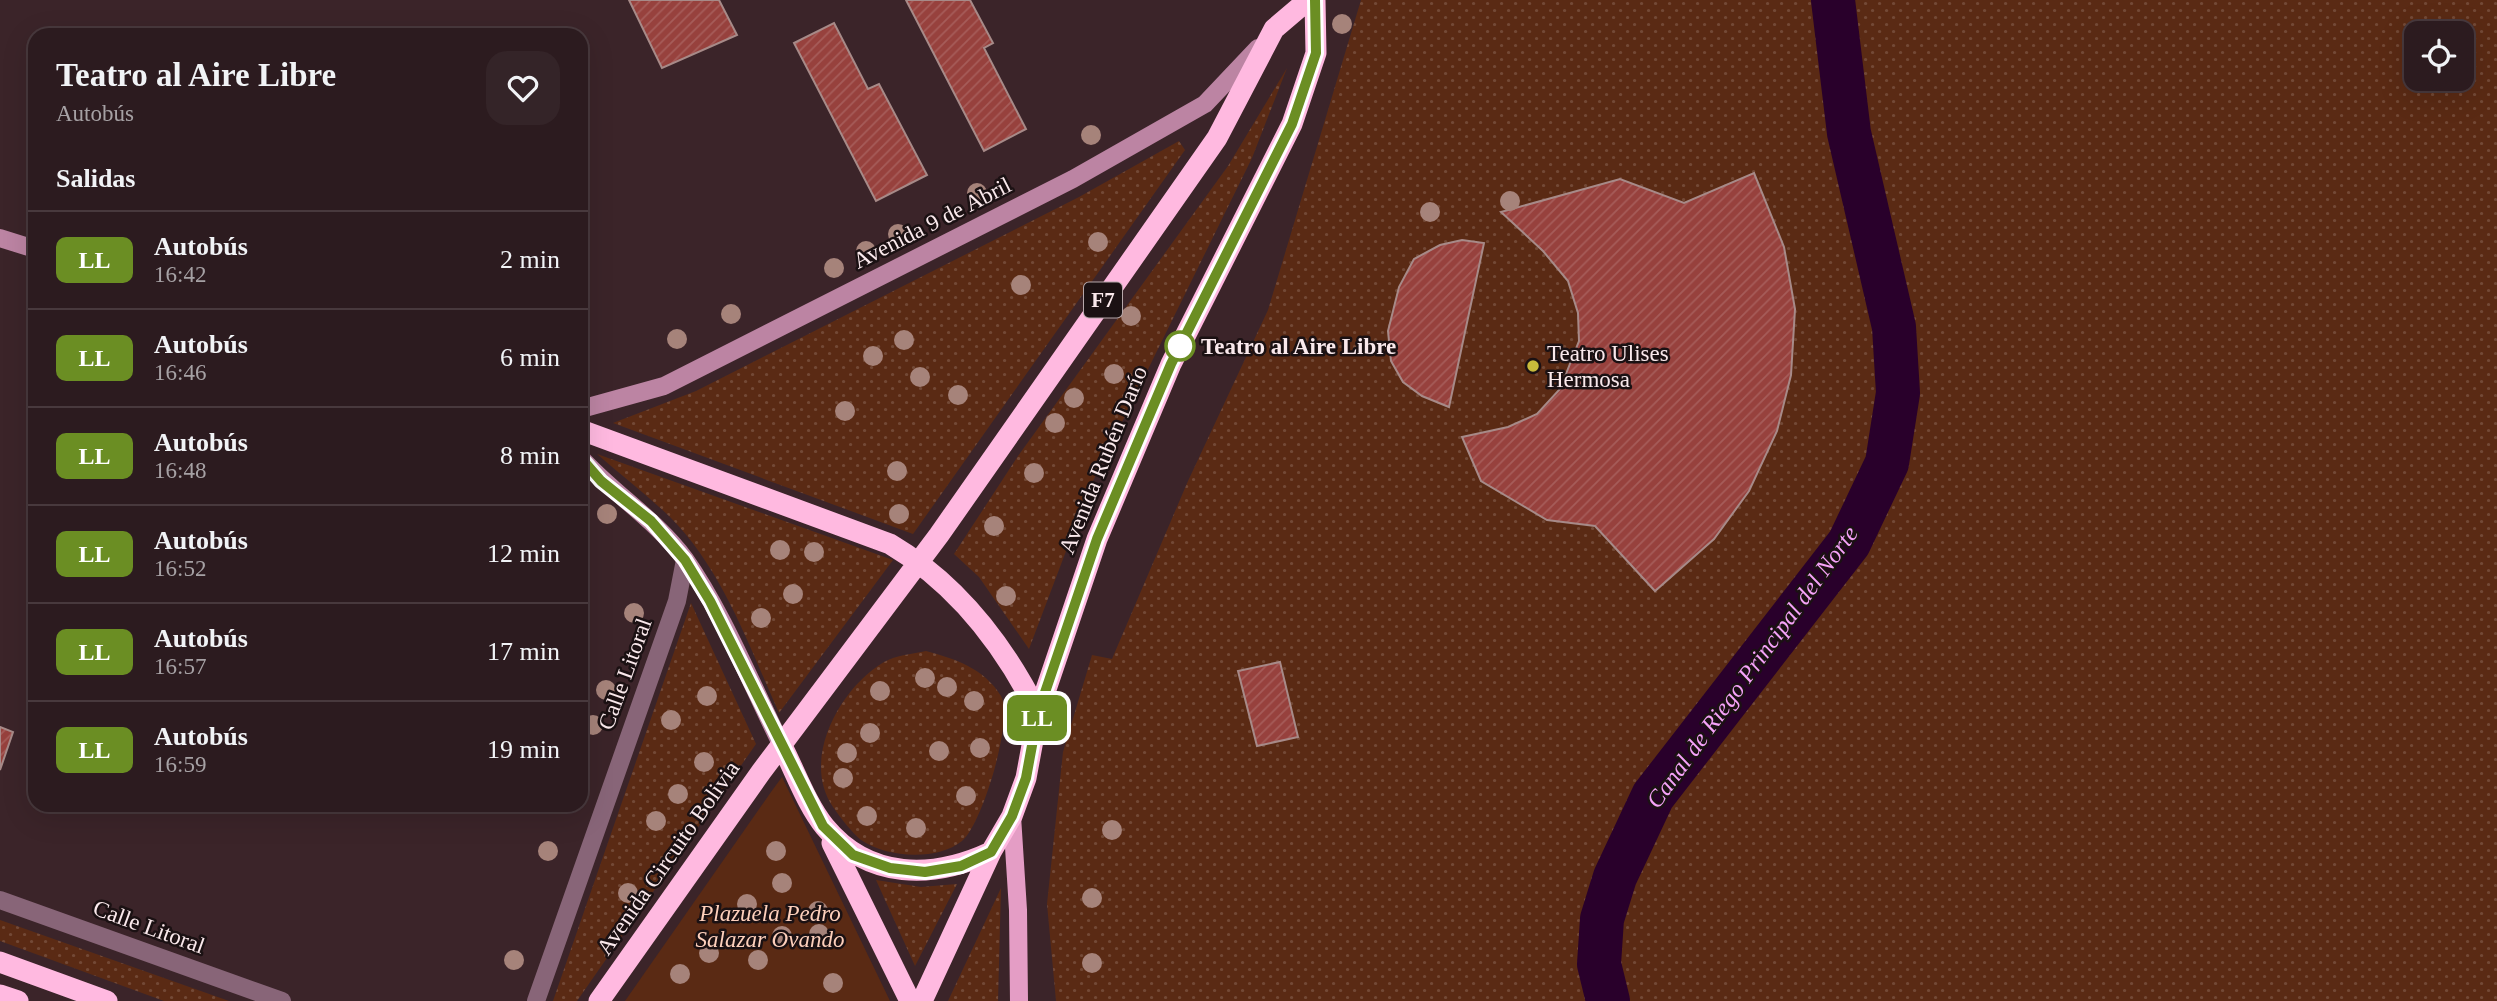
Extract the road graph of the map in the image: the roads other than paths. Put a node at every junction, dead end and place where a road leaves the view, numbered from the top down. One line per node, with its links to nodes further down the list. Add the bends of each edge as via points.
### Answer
1 (1308, 0): 3 (highway, F7)
2 (1315, 0): 11 (highway, Avenida Rubén Darío, via 1316,53 1292,124 1171,364 1097,539)
3 (1274, 29): 6 (main road, Avenida 9 de Abril / F7, via 1205,104 1073,179 664,386); 10 (highway, F7, via 1217,138)
4 (0, 238): 5 (main road)
5 (28, 247)
6 (588, 407)
7 (588, 433): 10 (highway, via 890,544)
8 (588, 466): 9 (main road, via 651,521)
9 (685, 560): 12 (main road); 22 (street, Calle Litoral, via 677,601)
10 (918, 561): 11 (highway, via 1006,656); 12 (highway, F7)
11 (1038, 713): 13 (highway, Avenida Rubén Darío, via 1026,778)
12 (782, 746): 14 (highway); 23 (highway, Avenida Circuito Bolivia)
13 (1012, 816): 15 (highway, Avenida Rubén Darío); 26 (main road)
14 (823, 826): 15 (highway, via 853,855 890,868 925,872 961,866); 24 (highway)
15 (991, 852): 25 (highway)
16 (0, 900): 21 (street, Calle Litoral)
17 (0, 962): 20 (highway)
18 (0, 995): 19 (highway)
19 (18, 1001)
20 (107, 1001)
21 (282, 1001)
22 (536, 1001)
23 (599, 1001)
24 (910, 1001)
25 (922, 1001)
26 (1019, 1001)

